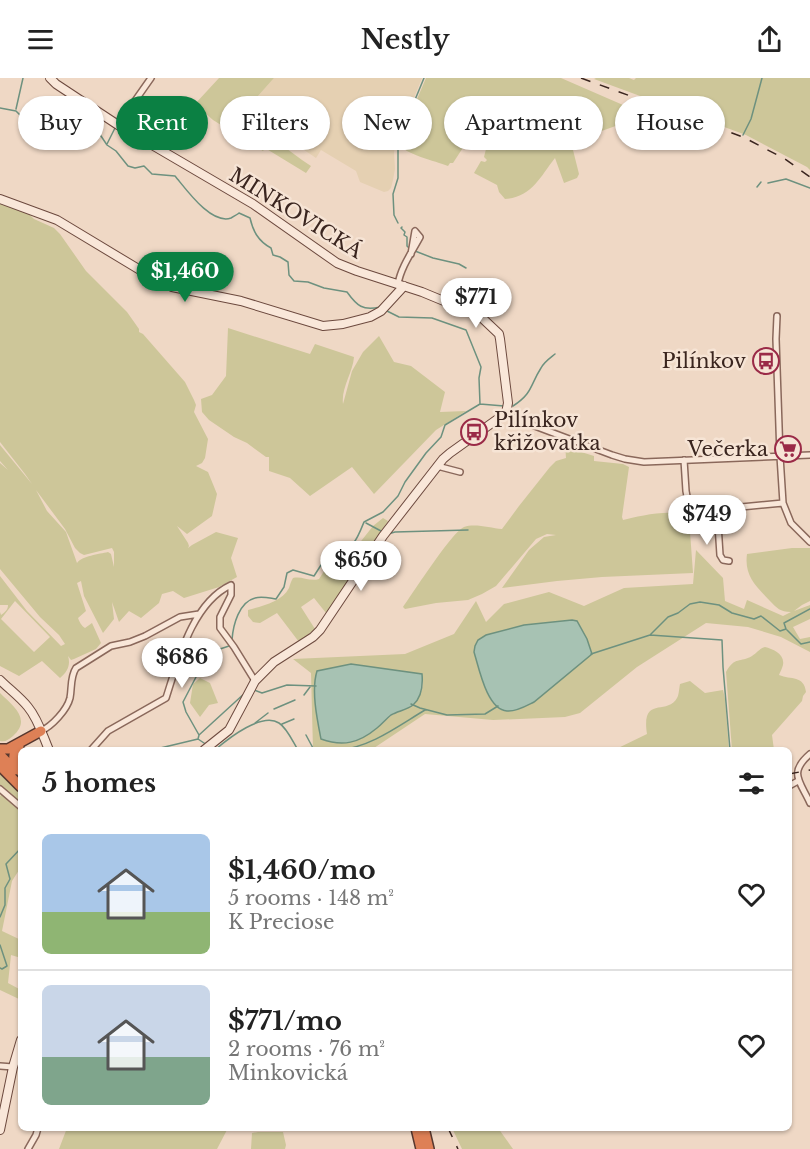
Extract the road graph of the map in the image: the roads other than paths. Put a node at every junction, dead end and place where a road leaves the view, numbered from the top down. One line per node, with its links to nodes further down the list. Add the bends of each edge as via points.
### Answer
1 (50, 78): 4 (street, MINKOVICKÁ)
2 (151, 78): 3 (street)
3 (138, 96)
4 (116, 124)
5 (161, 150): 8 (street, MINKOVICKÁ, via 253,204 337,263)
6 (0, 199): 8 (street, via 57,220 172,287 240,301 323,326 370,317 383,309)
7 (411, 254): 8 (street, via 401,271)
8 (401, 285): 10 (street, MINKOVICKÁ, via 480,316 499,334)
9 (777, 316): 12 (street)
10 (506, 413): 13 (street, via 625,459); 14 (street)
11 (810, 454): 12 (street)
12 (780, 456): 13 (street); 16 (street)
13 (684, 460): 17 (street, via 690,512)
14 (437, 465): 15 (street); 22 (street, via 320,630 274,662)
15 (460, 472)
16 (783, 503): 17 (street); 18 (street, via 791,523)
17 (717, 510): 19 (street, via 720,555)
18 (810, 542)
19 (729, 561)
20 (200, 614): 22 (street, via 220,590 231,585 220,628); 23 (street, via 180,617 145,636 111,646 76,668 67,705); 27 (street, via 183,646 166,698 108,731)
21 (0, 681): 23 (street, via 26,705)
22 (255, 681): 28 (street, via 229,730)
23 (41, 731): 24 (highway); 26 (street)
24 (25, 740): 25 (highway); 30 (highway)
25 (19, 747)
26 (48, 747)
27 (94, 747)
28 (208, 747)
29 (18, 748): 34 (highway, via 13,755)
30 (0, 749)
31 (810, 754): 36 (street, via 800,762)
32 (0, 755): 35 (highway)
33 (0, 766): 37 (highway)
34 (18, 768)
35 (18, 771)
36 (798, 781): 38 (street); 40 (street)
37 (18, 784)
38 (792, 784)
39 (0, 789): 41 (street)
40 (810, 803)
41 (18, 804)
42 (18, 1051): 44 (street)
43 (0, 1066): 44 (street)
44 (13, 1067): 45 (street)
45 (0, 1130)
46 (37, 1131): 49 (street)
47 (417, 1131): 50 (highway)
48 (425, 1131): 51 (highway)
49 (28, 1149)
50 (421, 1149)
51 (429, 1149)

